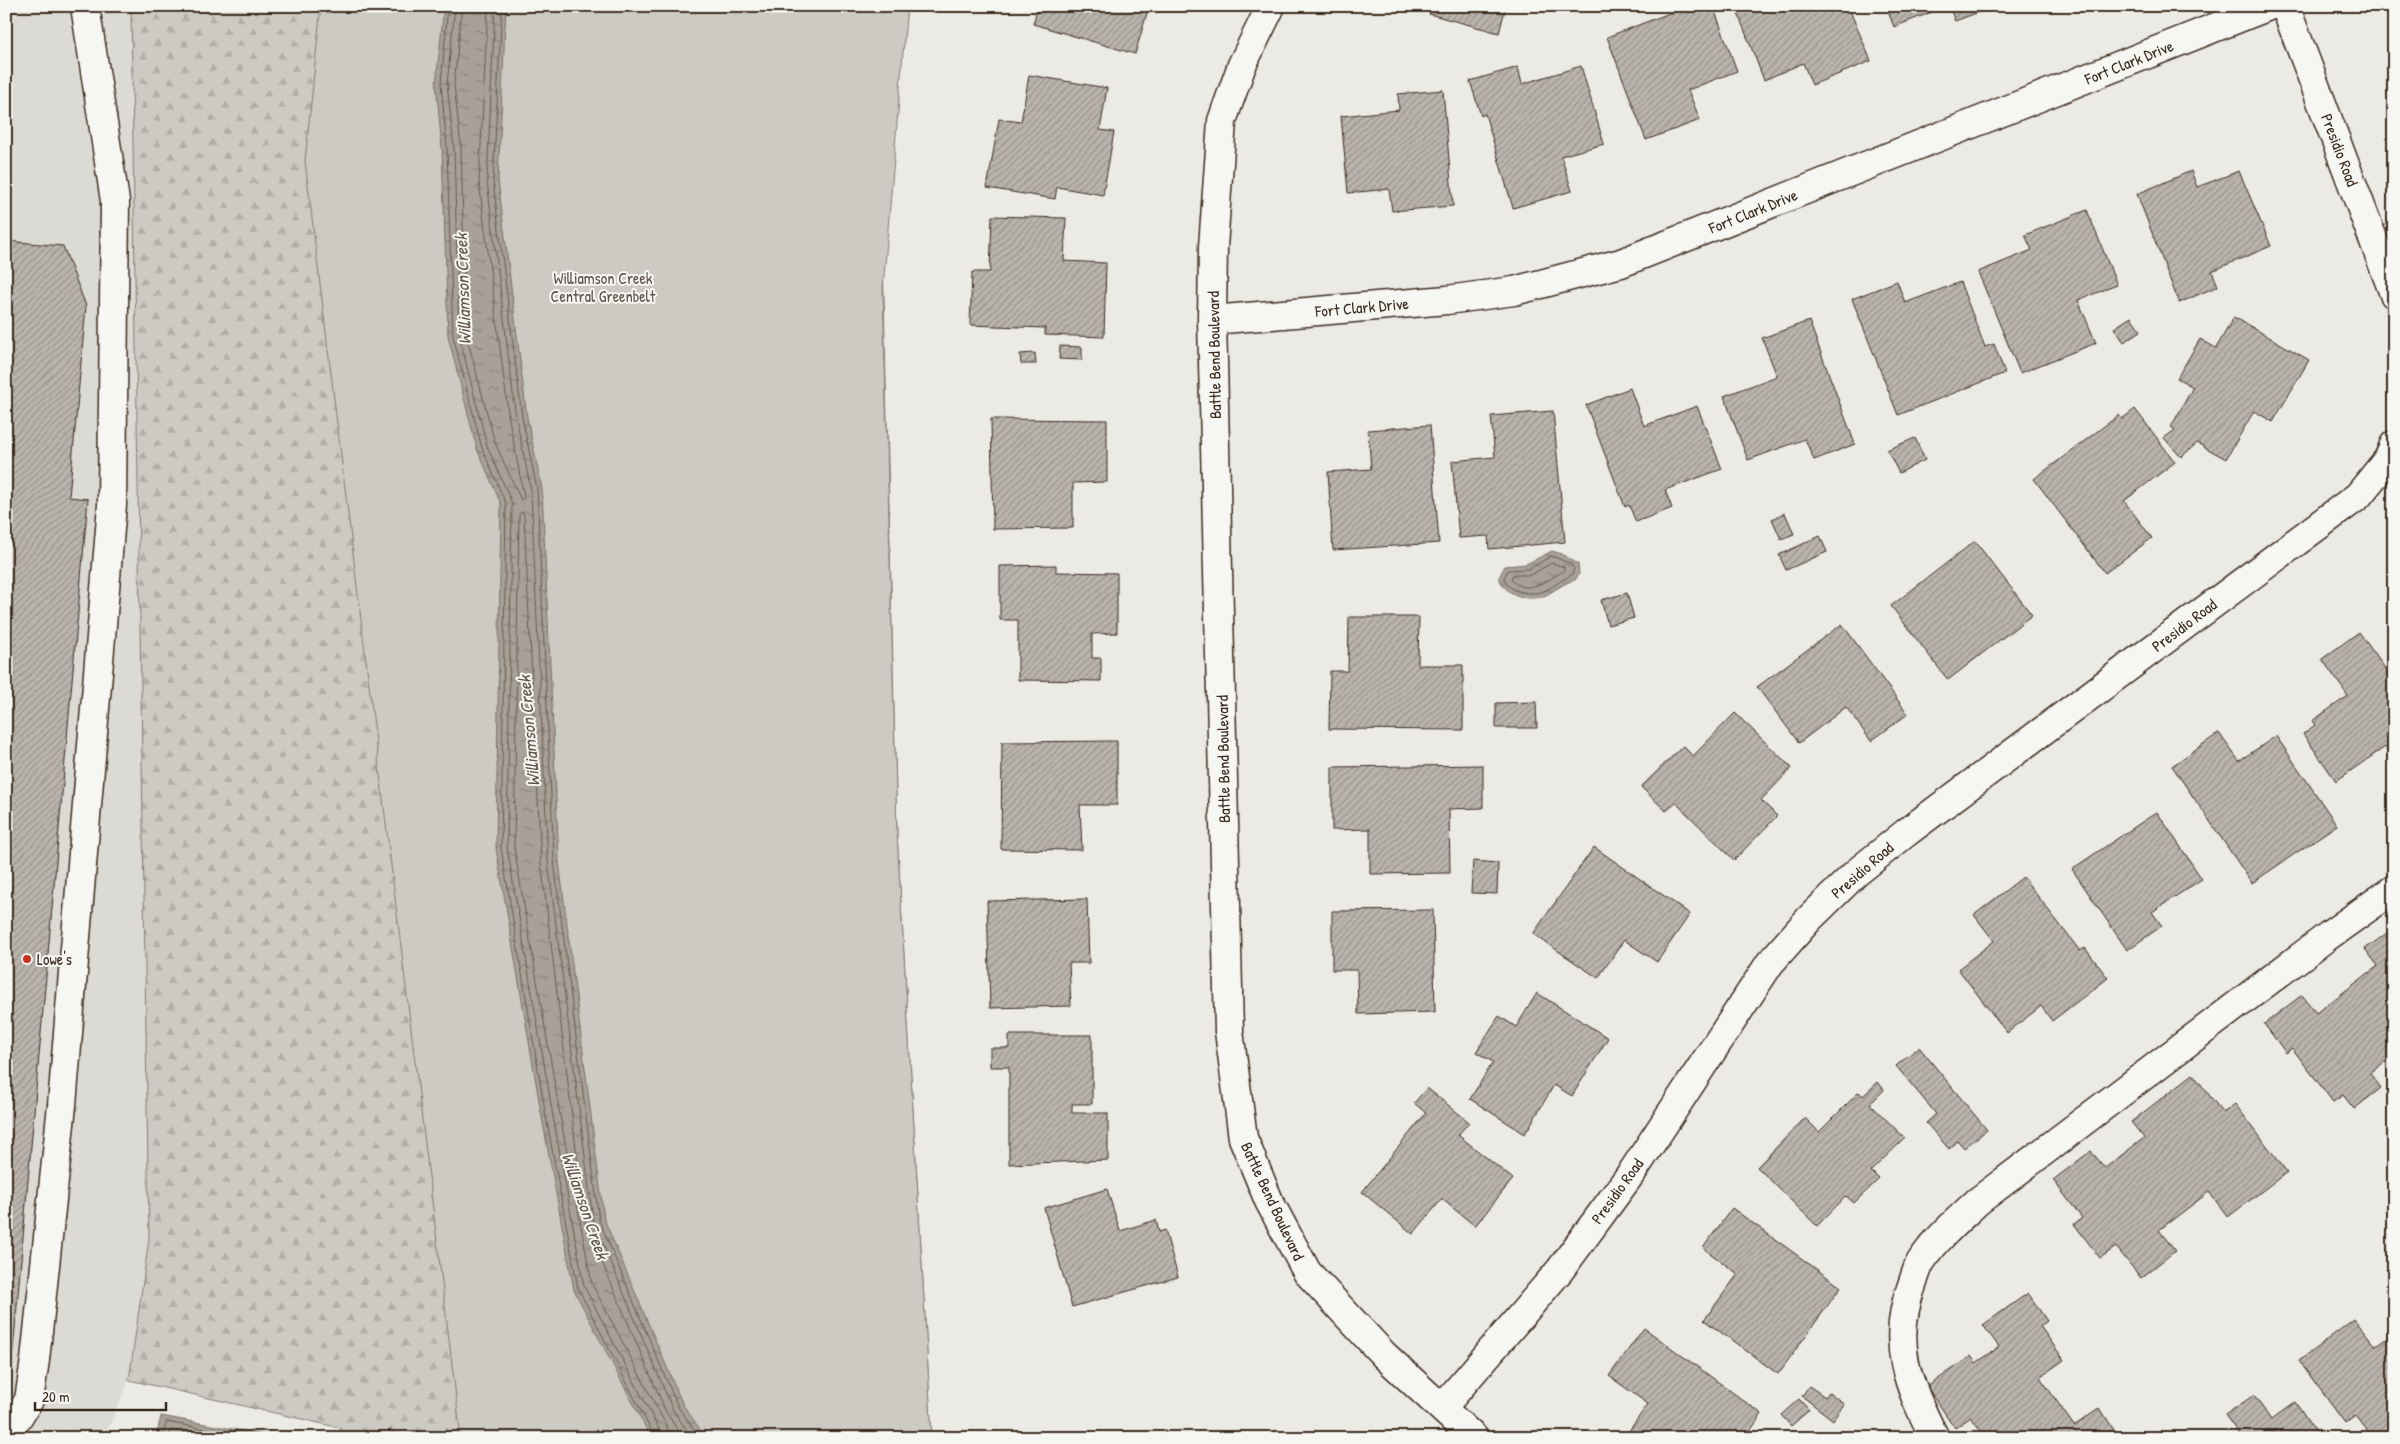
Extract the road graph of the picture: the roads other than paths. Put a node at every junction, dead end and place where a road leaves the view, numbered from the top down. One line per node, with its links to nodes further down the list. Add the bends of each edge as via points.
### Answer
1 (84, 6): 10 (street, via 115,201 112,505 62,1105 35,1360 29,1400)
2 (1271, 6): 6 (street, Battle Bend Boulevard, via 1242,65 1222,121)
3 (2269, 6): 6 (street, Fort Clark Drive, via 1621,263 1514,291)
4 (2286, 6): 5 (street, Presidio Road)
5 (2394, 294)
6 (1212, 320): 9 (street, Battle Bend Boulevard, via 1229,1031 1243,1138 1269,1201 1307,1272 1384,1355)
7 (2394, 445): 9 (street, Presidio Road, via 2388,459 2358,496 1907,832 1856,873 1809,919 1770,963 1633,1171 1560,1270)
8 (2394, 889): 12 (street, via 1977,1202 1947,1230 1921,1262 1907,1300 1901,1351 1913,1396)
9 (1442, 1408): 11 (street, Battle Bend Boulevard)
10 (6, 1436)
11 (1474, 1438)
12 (1935, 1438)

